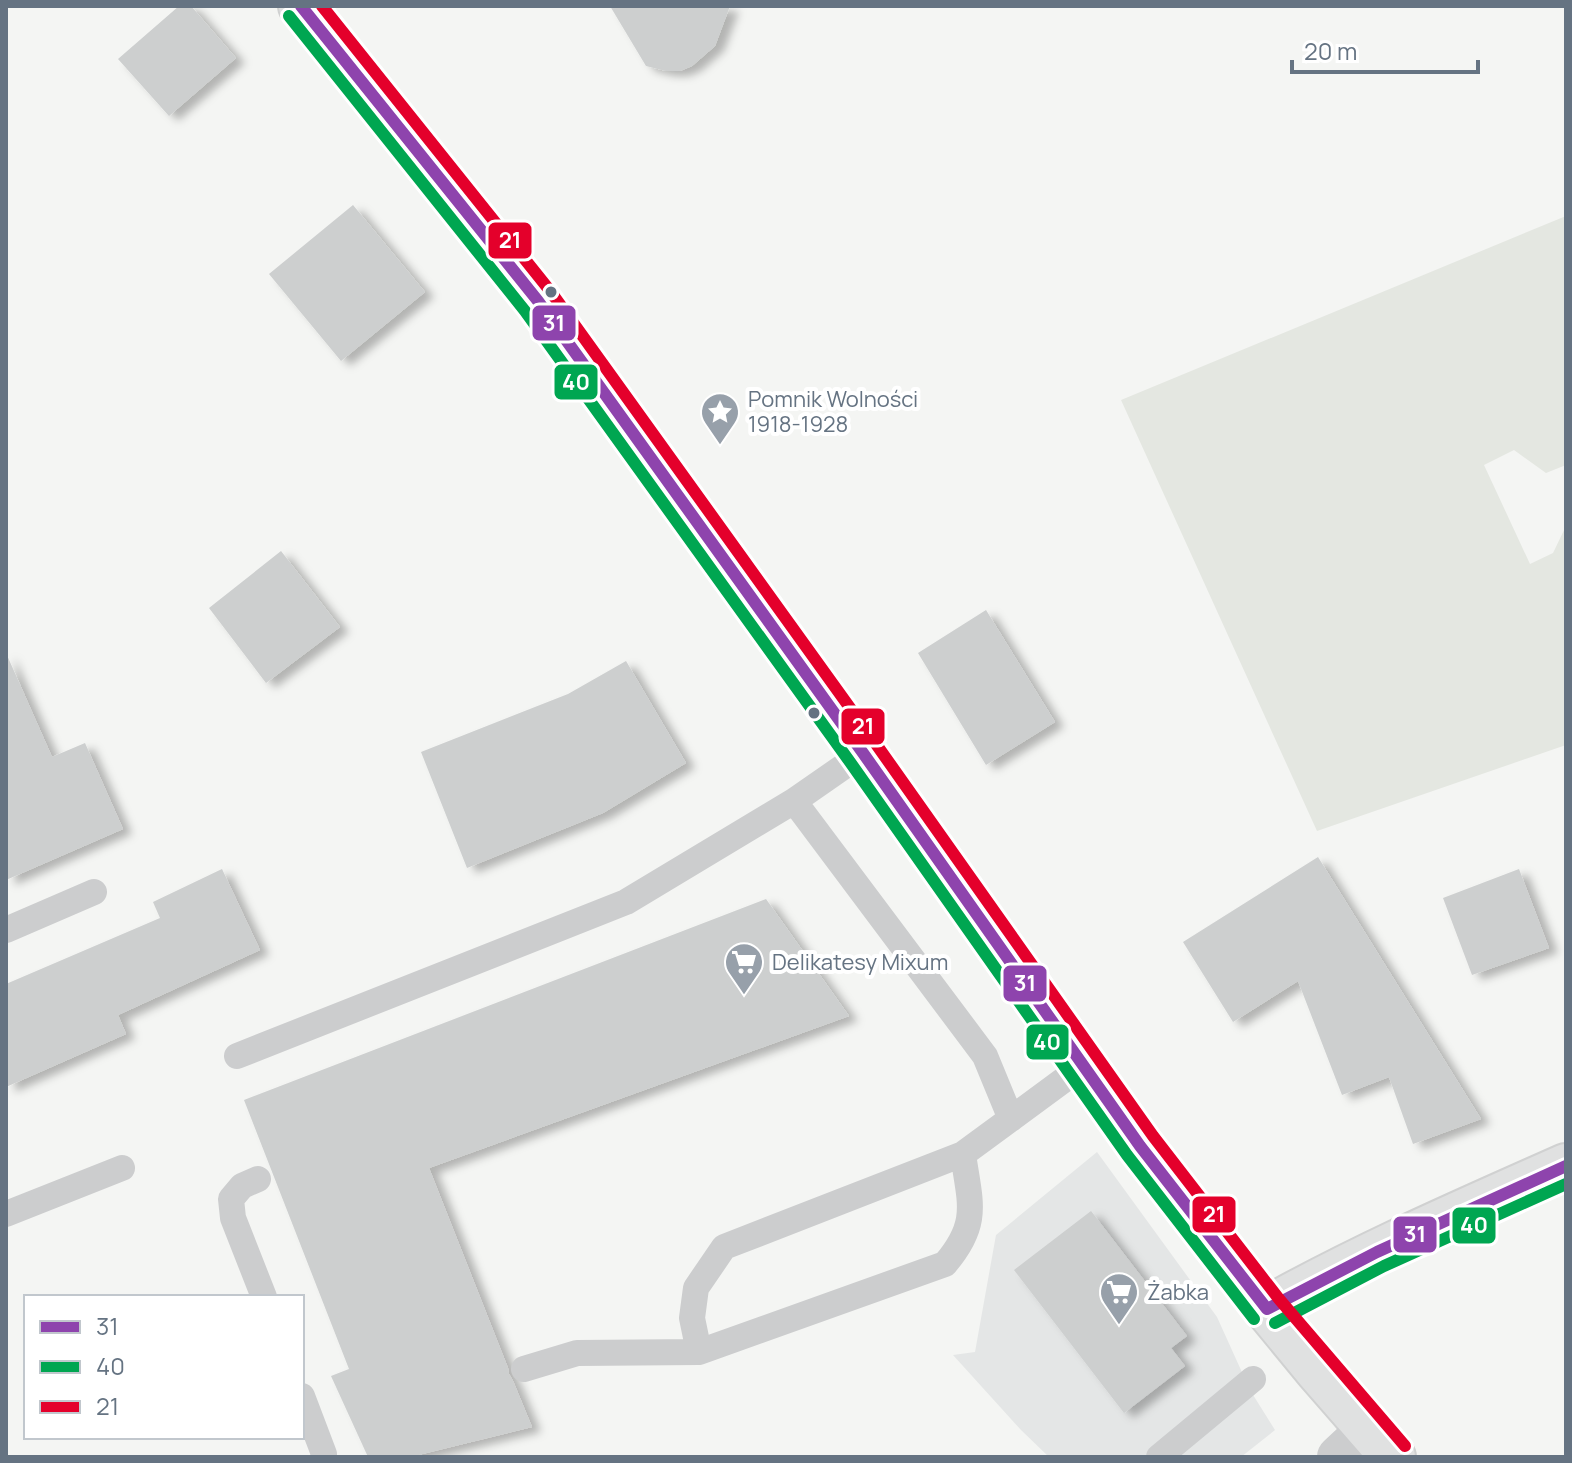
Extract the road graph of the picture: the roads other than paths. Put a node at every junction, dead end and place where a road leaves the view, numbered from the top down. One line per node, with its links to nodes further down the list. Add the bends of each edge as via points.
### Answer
1 (301, 6): 2 (street, via 538,301)
2 (863, 753): 3 (lane); 7 (street)
3 (794, 801): 6 (lane, via 626,902); 8 (lane, via 985,1056)
4 (94, 892): 5 (lane)
5 (6, 930)
6 (237, 1056)
7 (1084, 1065): 8 (lane); 15 (street)
8 (1011, 1119): 9 (lane)
9 (963, 1154): 16 (lane, via 724,1247 696,1288 692,1318); 16 (lane, via 969,1225 945,1264)
10 (1566, 1166): 15 (street)
11 (122, 1168): 13 (lane)
12 (258, 1179): 14 (lane, via 231,1199 233,1218)
13 (6, 1214)
14 (263, 1295)
15 (1267, 1309): 20 (street)
16 (699, 1352): 17 (lane, via 577,1353)
17 (524, 1369)
18 (1253, 1379): 22 (lane)
19 (304, 1401): 21 (lane)
20 (1367, 1448)
21 (323, 1457)
22 (1159, 1457)

